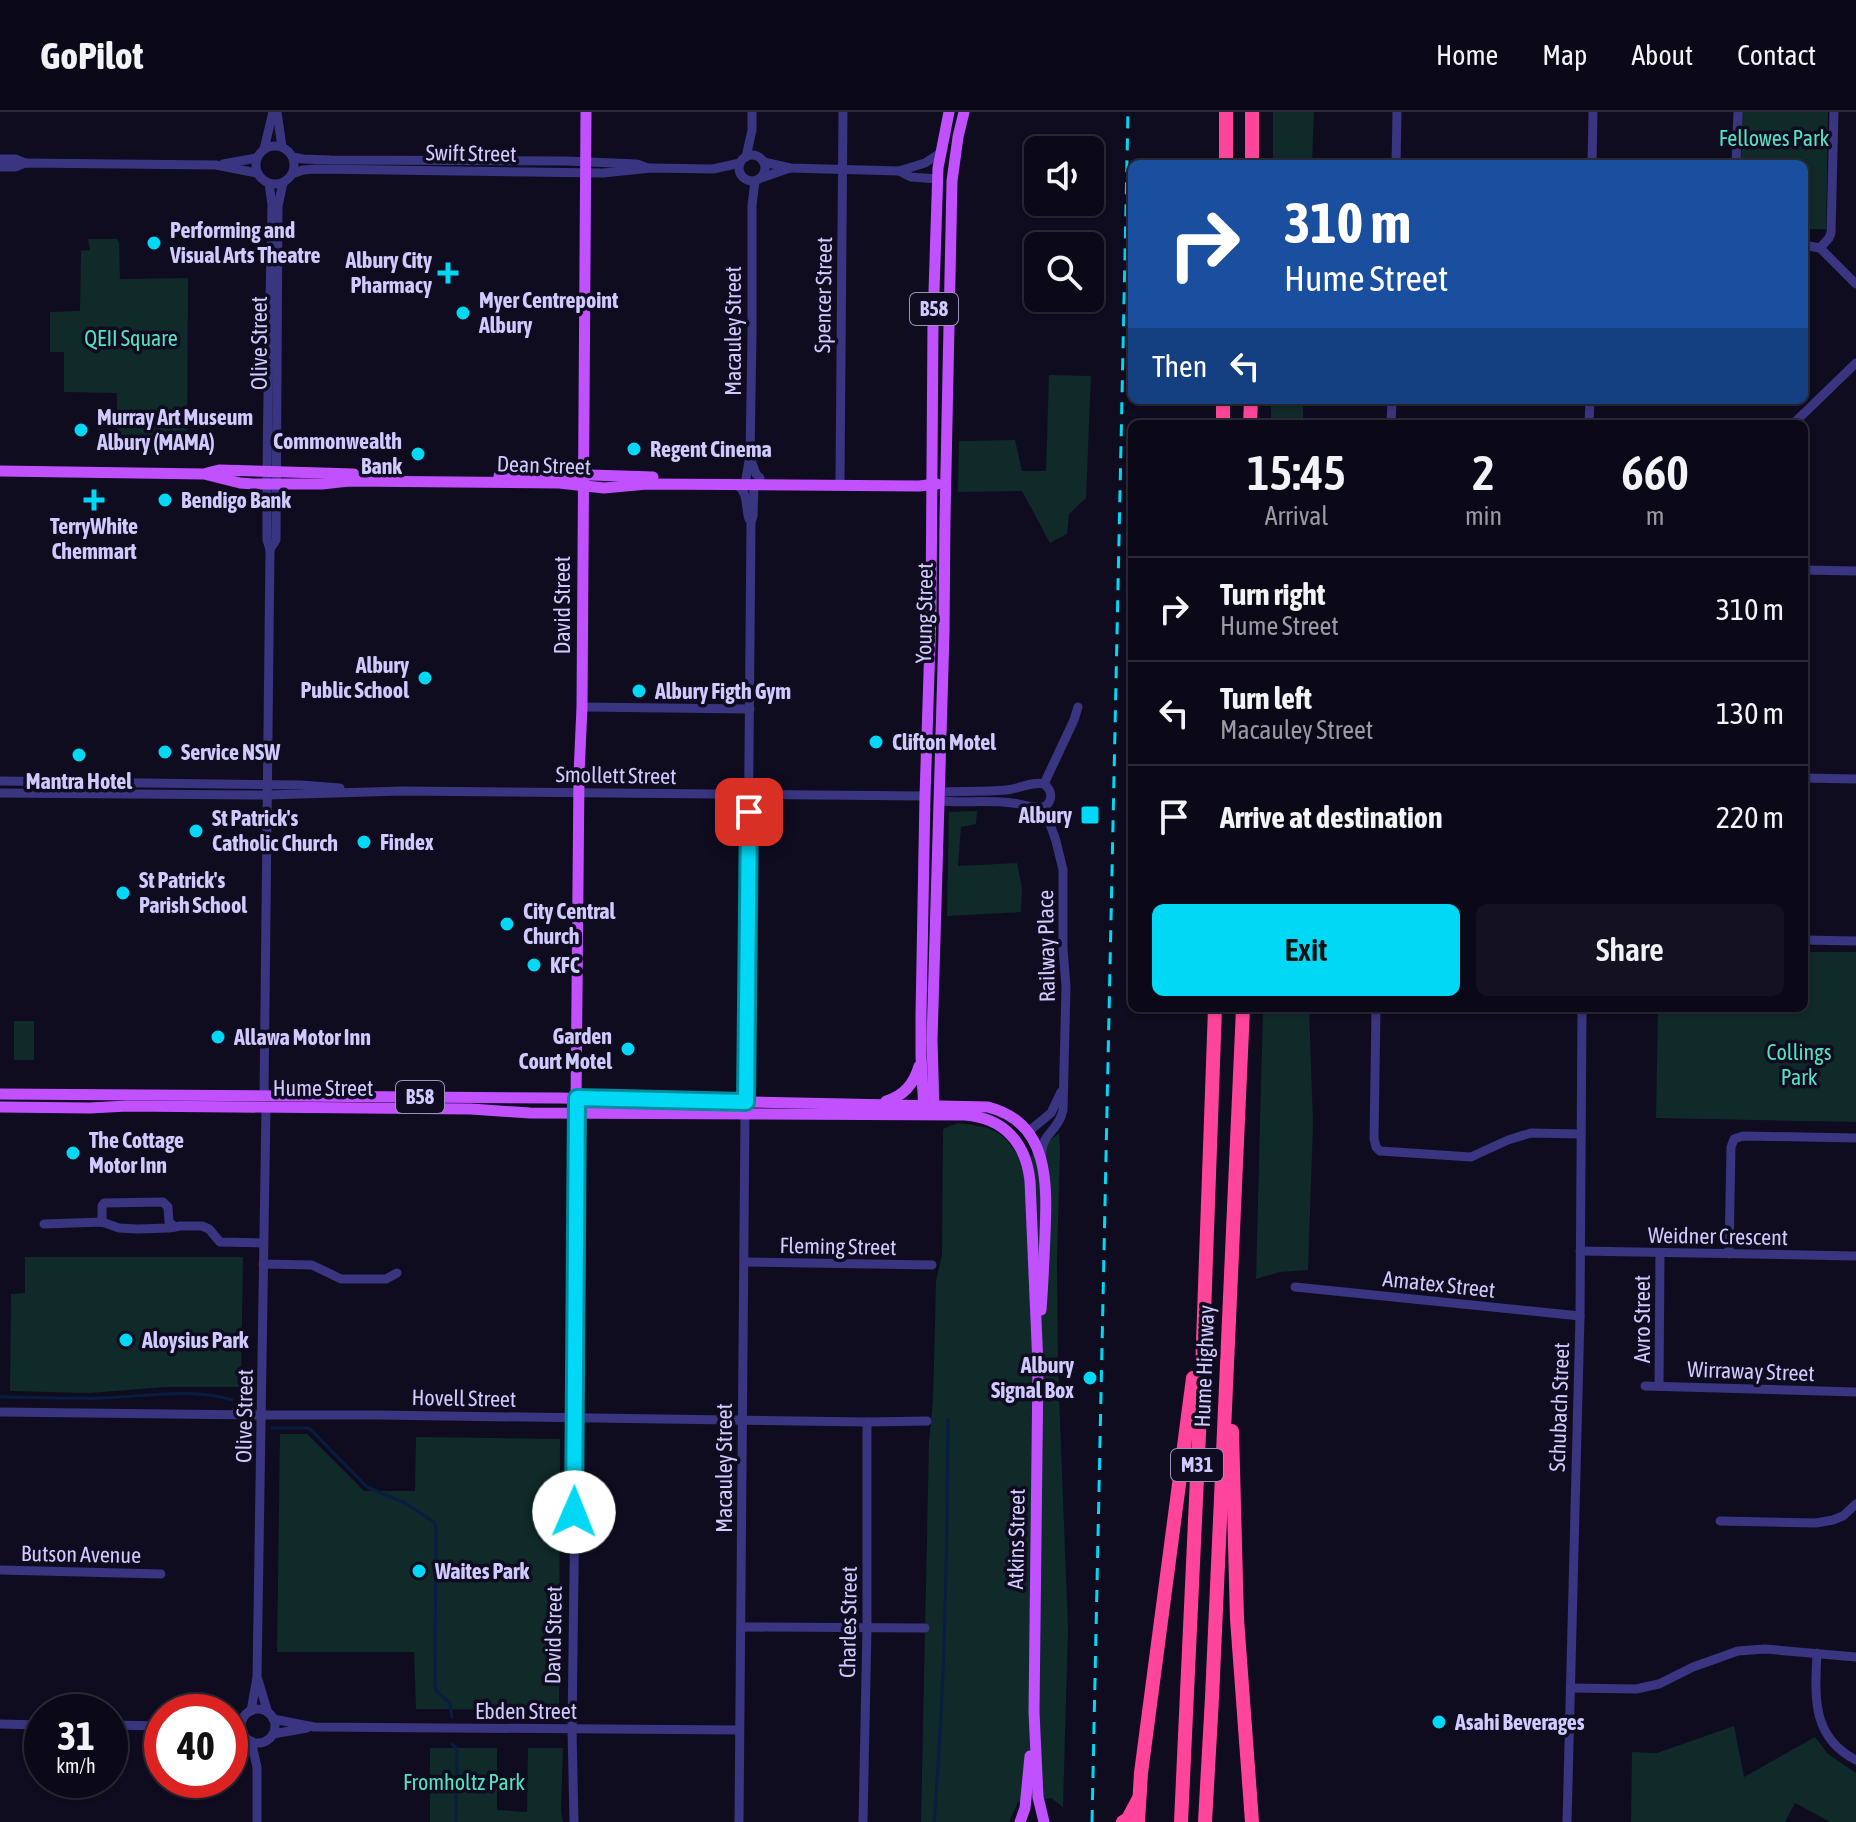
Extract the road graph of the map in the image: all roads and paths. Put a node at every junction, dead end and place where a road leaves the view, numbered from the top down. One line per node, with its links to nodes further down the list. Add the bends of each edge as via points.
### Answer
1 (275, 112): 14 (street); 15 (street)
2 (586, 112): 32 (main road, David Street)
3 (752, 112): 13 (street)
4 (843, 112): 35 (street, Spencer Street)
5 (949, 112): 16 (main road, Young Street / B58)
6 (964, 112): 29 (main road, Young Street / B58)
7 (1226, 112): 22 (highway)
8 (1252, 112): 23 (highway)
9 (1397, 112): 24 (street)
10 (1593, 112): 25 (street)
11 (1738, 112): 26 (street)
12 (1834, 112): 46 (street, via 1831,233)
13 (752, 130): 20 (street); 21 (street)
14 (282, 147): 15 (street); 17 (street)
15 (264, 149): 18 (street)
16 (939, 154): 36 (street); 41 (main road, Young Street / B58)
17 (293, 157): 30 (street, Swift Street); 38 (street)
18 (257, 158): 28 (street); 37 (street)
19 (0, 159): 27 (street)
20 (761, 159): 21 (street); 33 (street); 40 (street, via 765,169)
21 (743, 160): 34 (street, Swift Street); 39 (street)
22 (1226, 160)
23 (1252, 160)
24 (1396, 160)
25 (1592, 160)
26 (1736, 160)
27 (25, 163): 28 (street); 31 (street)
28 (216, 165): 37 (street)
29 (954, 165): 41 (main road); 59 (main road, Young Street / B58)
30 (495, 166): 32 (street, Swift Street); 38 (street, Swift Street, via 316,169)
31 (0, 167)
32 (586, 167): 34 (street, Swift Street); 54 (main road, David Street)
33 (790, 168): 35 (street); 40 (street)
34 (713, 169): 39 (street, Swift Street)
35 (842, 170): 36 (street); 57 (street, Spencer Street)
36 (899, 171): 41 (street)
37 (257, 173): 42 (street)
38 (292, 174): 43 (street)
39 (743, 177): 40 (street); 44 (street, Macauley Street)
40 (758, 179): 44 (street, Macauley Street)
41 (937, 179): 58 (main road, Young Street / B58)
42 (269, 183): 43 (street); 48 (street, Olive Street)
43 (283, 183): 48 (street, Olive Street)
44 (752, 205): 56 (street, Macauley Street)
45 (1808, 246): 46 (street)
46 (1820, 248): 47 (street)
47 (1856, 284)
48 (274, 319): 55 (street, Olive Street, via 267,396)
49 (1856, 363): 51 (street)
50 (1808, 398): 51 (street)
51 (1816, 401): 52 (street)
52 (1797, 420)
53 (1, 473): 55 (main road, Dean Street, via 204,474 240,483)
54 (583, 474): 55 (main road, Dean Street); 56 (main road, Dean Street); 60 (main road, David Street)
55 (272, 478): 60 (main road, Dean Street, via 322,484); 73 (street, Olive Street, via 267,540)
56 (749, 482): 57 (main road, Dean Street); 60 (main road, Dean Street); 61 (street, Macauley Street); 61 (street, Macauley Street, via 741,488)
57 (840, 482): 58 (main road, Dean Street)
58 (932, 482): 59 (main road, Dean Street); 77 (main road, Young Street / B58)
59 (945, 482): 78 (main road, Young Street / B58)
60 (583, 487): 64 (main road, David Street)
61 (751, 522): 66 (street, Macauley Street)
62 (1808, 570): 63 (street)
63 (1856, 571)
64 (582, 707): 66 (street); 75 (main road, David Street)
65 (1078, 707): 70 (street)
66 (750, 709): 76 (street, Macauley Street)
67 (1808, 778): 68 (street)
68 (1856, 779)
69 (0, 781): 72 (street, Smollett Street)
70 (1044, 784): 71 (street); 80 (street, via 1051,798)
71 (1029, 786): 78 (street); 79 (street)
72 (178, 789): 73 (street, Smollett Street); 74 (street, Smollett Street)
73 (267, 790): 75 (street, Smollett Street); 91 (street, Olive Street)
74 (0, 793)
75 (579, 793): 76 (street, Smollett Street); 90 (main road, David Street)
76 (749, 795): 77 (street, Smollett Street); 94 (street, Macauley Street)
77 (925, 796): 78 (main road); 87 (main road, Young Street / B58)
78 (939, 796): 79 (street); 95 (main road, Young Street / B58)
79 (1029, 805): 80 (street)
80 (1044, 807): 88 (street, Railway Place, via 1063,870)
81 (1808, 940): 82 (street)
82 (1856, 941)
83 (1215, 1012): 97 (highway, Hume Highway / M31)
84 (1243, 1012): 106 (highway, Hume Highway / M31)
85 (1376, 1012): 99 (street, via 1375,1151 1471,1157 1531,1133)
86 (1582, 1012): 99 (street, Schubach Street)
87 (921, 1056): 92 (main road, B58, via 915,1078 901,1095); 95 (main road, Young Street / B58)
88 (1063, 1087): 98 (street, via 1054,1109); 101 (street, Railway Place, via 1062,1118 1042,1144)
89 (0, 1094): 91 (main road, Hume Street / B58)
90 (577, 1098): 91 (main road, Hume Street / B58); 94 (main road, Hume Street / B58); 96 (main road, David Street)
91 (265, 1102): 93 (main road, Hume Street / B58); 96 (main road, Hume Street / B58); 107 (street, Olive Street)
92 (866, 1104): 94 (main road, Hume Street / B58); 95 (main road, Hume Street / B58)
93 (0, 1107)
94 (746, 1108): 95 (main road, Hume Street / B58, via 771,1113); 96 (main road, Hume Street / B58); 112 (street, Macauley Street)
95 (929, 1110): 98 (main road, via 988,1107 1008,1114); 105 (main road, Atkins Street, via 986,1119 1018,1144 1029,1170)
96 (576, 1113): 124 (street, David Street)
97 (1212, 1118): 153 (highway, via 1193,1376); 155 (highway, Hume Highway / M31)
98 (1028, 1132): 101 (main road, Atkins Street); 105 (main road, via 1037,1178)
99 (1581, 1134): 108 (street, Schubach Street)
100 (1856, 1138): 110 (street, via 1734,1139)
101 (1044, 1168): 118 (main road, Atkins Street)
102 (102, 1222): 103 (street); 104 (street, via 119,1228); 104 (street, via 103,1204 108,1202 163,1202)
103 (44, 1224)
104 (175, 1227): 107 (street, via 206,1227 220,1242)
105 (1032, 1237): 118 (main road, Atkins Street)
106 (1231, 1239): 156 (highway, Hume Highway / M31); 165 (highway, via 1236,1591)
107 (263, 1243): 113 (street, Olive Street)
108 (1580, 1251): 109 (street, Weidner Crescent); 117 (street, Schubach Street)
109 (1660, 1253): 110 (street, Weidner Crescent); 120 (street, Avro Street)
110 (1729, 1254): 111 (street, Weidner Crescent)
111 (1856, 1256)
112 (745, 1262): 114 (street, Fleming Street); 125 (street, Macauley Street)
113 (263, 1264): 115 (street, via 312,1265 341,1279 386,1279); 123 (street, Olive Street)
114 (932, 1265)
115 (397, 1273)
116 (1295, 1287): 117 (street, Amatex Street)
117 (1580, 1316): 138 (street, Schubach Street)
118 (1038, 1366): 140 (main road, Atkins Street)
119 (1645, 1386): 120 (street, Wirraway Street)
120 (1659, 1386): 121 (street, Wirraway Street)
121 (1856, 1392)
122 (0, 1412): 123 (street, Hovell Street)
123 (262, 1415): 124 (street, Hovell Street); 137 (street, Olive Street)
124 (576, 1419): 125 (street, Hovell Street); 146 (street, David Street)
125 (742, 1419): 127 (street, Hovell Street); 132 (street, Macauley Street)
126 (927, 1421): 127 (street, Hovell Street)
127 (867, 1422): 133 (street, Charles Street)
128 (1856, 1504): 129 (street, via 1843,1516 1816,1523)
129 (1720, 1521)
130 (0, 1570): 131 (street, Butson Avenue)
131 (161, 1574)
132 (741, 1627): 133 (street); 147 (street, Macauley Street)
133 (867, 1628): 134 (street); 160 (street, Charles Street)
134 (925, 1628)
135 (1817, 1653): 136 (street); 138 (street, via 1738,1651 1659,1684); 151 (street, via 1817,1712 1833,1741)
136 (1856, 1657)
137 (257, 1677): 139 (street, Olive Street); 142 (street, Olive Street)
138 (1572, 1688): 154 (street, Schubach Street)
139 (251, 1711): 141 (street); 142 (street, via 260,1709)
140 (1034, 1712): 161 (main road, Atkins Street); 162 (main road, Atkins Street)
141 (248, 1714)
142 (271, 1716): 145 (street, Ebden Street); 148 (street, via 275,1727)
143 (0, 1724): 144 (street)
144 (24, 1725)
145 (314, 1727): 146 (street, Ebden Street); 148 (street, Ebden Street)
146 (572, 1729): 147 (street, Ebden Street); 158 (street, David Street)
147 (738, 1730): 159 (street, Macauley Street)
148 (270, 1737): 150 (street); 152 (street)
149 (248, 1738): 150 (street)
150 (251, 1741): 152 (street)
151 (1856, 1760)
152 (257, 1767): 157 (street)
153 (1138, 1799): 163 (highway); 164 (highway)
154 (1567, 1808): 166 (street, Schubach Street); 167 (street, Schubach Street)
155 (1181, 1816)
156 (1205, 1817)
157 (257, 1822)
158 (574, 1822)
159 (739, 1822)
160 (863, 1822)
161 (1022, 1822): 162 (main road)
162 (1043, 1822)
163 (1123, 1822)
164 (1138, 1822)
165 (1252, 1822)
166 (1567, 1822)
167 (1574, 1822)

